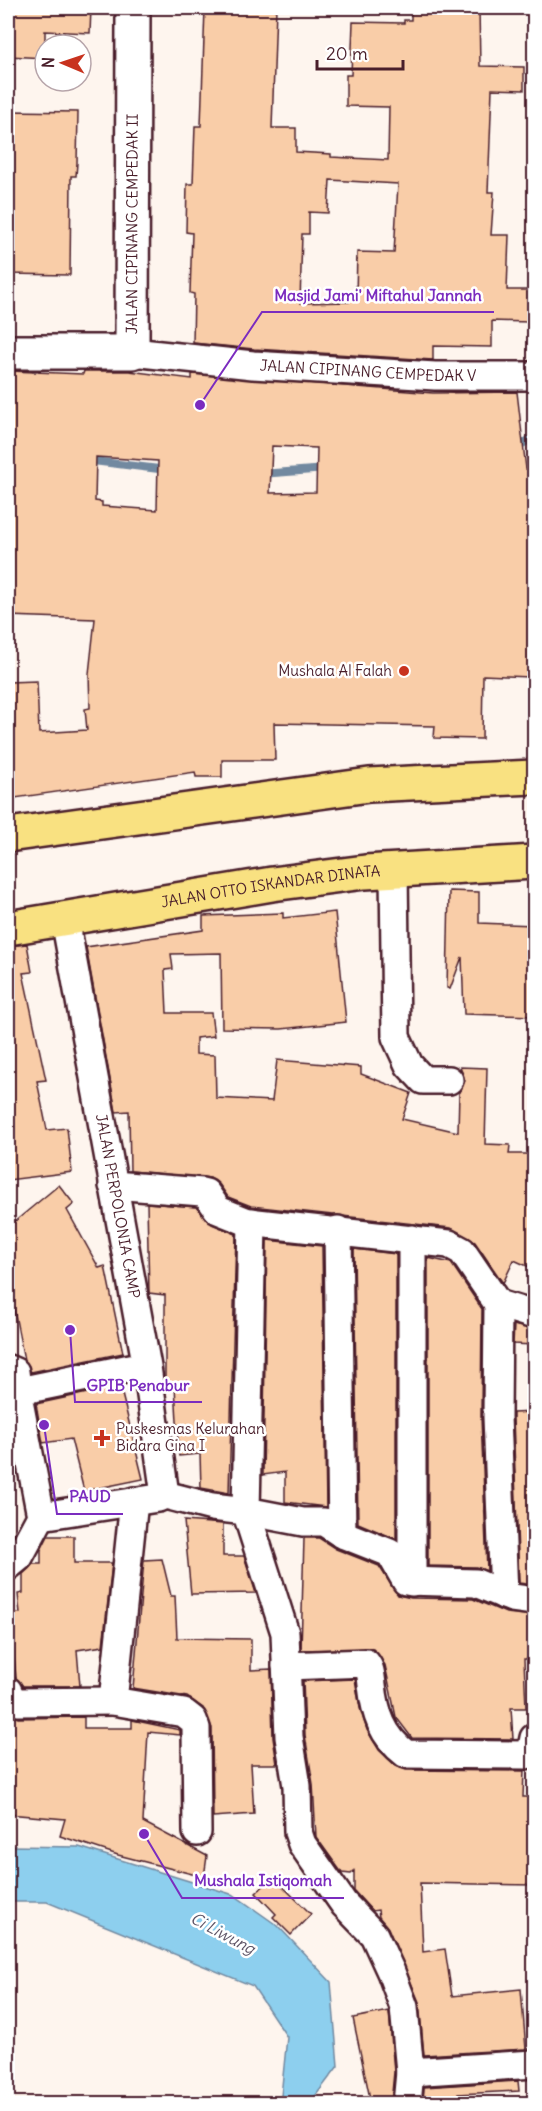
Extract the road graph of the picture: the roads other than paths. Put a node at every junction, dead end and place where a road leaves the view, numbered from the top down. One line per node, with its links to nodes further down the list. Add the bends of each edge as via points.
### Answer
1 (133, 8): 3 (street, JALAN CIPINANG CEMPEDAK II)
2 (8, 352): 3 (street, JALAN CIPINANG CEMPEDAK II)
3 (132, 352): 4 (street, JALAN CIPINANG CEMPEDAK V, via 435,376)
4 (534, 376)
5 (534, 777): 6 (main road, via 369,785)
6 (8, 835)
7 (534, 862): 8 (main road, JALAN OTTO ISKANDAR DINATA)
8 (394, 870): 9 (main road, JALAN OTTO ISKANDAR DINATA, via 272,884); 11 (street, via 396,1037 409,1065 423,1080)
9 (65, 919): 10 (main road, JALAN OTTO ISKANDAR DINATA); 12 (street, JALAN PERPOLONIA CAMP)
10 (8, 928)
11 (449, 1080)
12 (113, 1185): 13 (street, via 206,1193 218,1210); 18 (street, JALAN PERPOLONIA CAMP)
13 (252, 1222): 14 (street); 22 (street)
14 (338, 1230): 15 (street); 24 (street)
15 (412, 1239): 16 (street, via 457,1246); 26 (street)
16 (498, 1304): 17 (street); 27 (street, via 497,1417)
17 (534, 1315)
18 (145, 1365): 19 (street); 20 (street, JALAN PERPOLONIA CAMP)
19 (13, 1380): 23 (street)
20 (165, 1495): 21 (street); 22 (street)
21 (134, 1501): 23 (street); 31 (street)
22 (246, 1511): 24 (street, via 303,1522 321,1520); 29 (street, via 285,1633)
23 (41, 1516): 25 (street, via 19,1557)
24 (342, 1534): 26 (street, via 390,1553 403,1578)
25 (8, 1566)
26 (412, 1582): 27 (street, via 476,1583)
27 (504, 1595): 28 (street)
28 (534, 1601)
29 (286, 1666): 32 (street, via 366,1663 377,1717 391,1741 406,1754 529,1755); 35 (street, via 300,1838 344,1904 374,1935 404,2007)
30 (8, 1691): 31 (street, via 18,1702)
31 (112, 1701): 33 (street, via 184,1713 193,1720)
32 (534, 1738)
33 (197, 1832)
34 (534, 2064): 35 (street)
35 (410, 2072): 36 (street)
36 (407, 2103)

